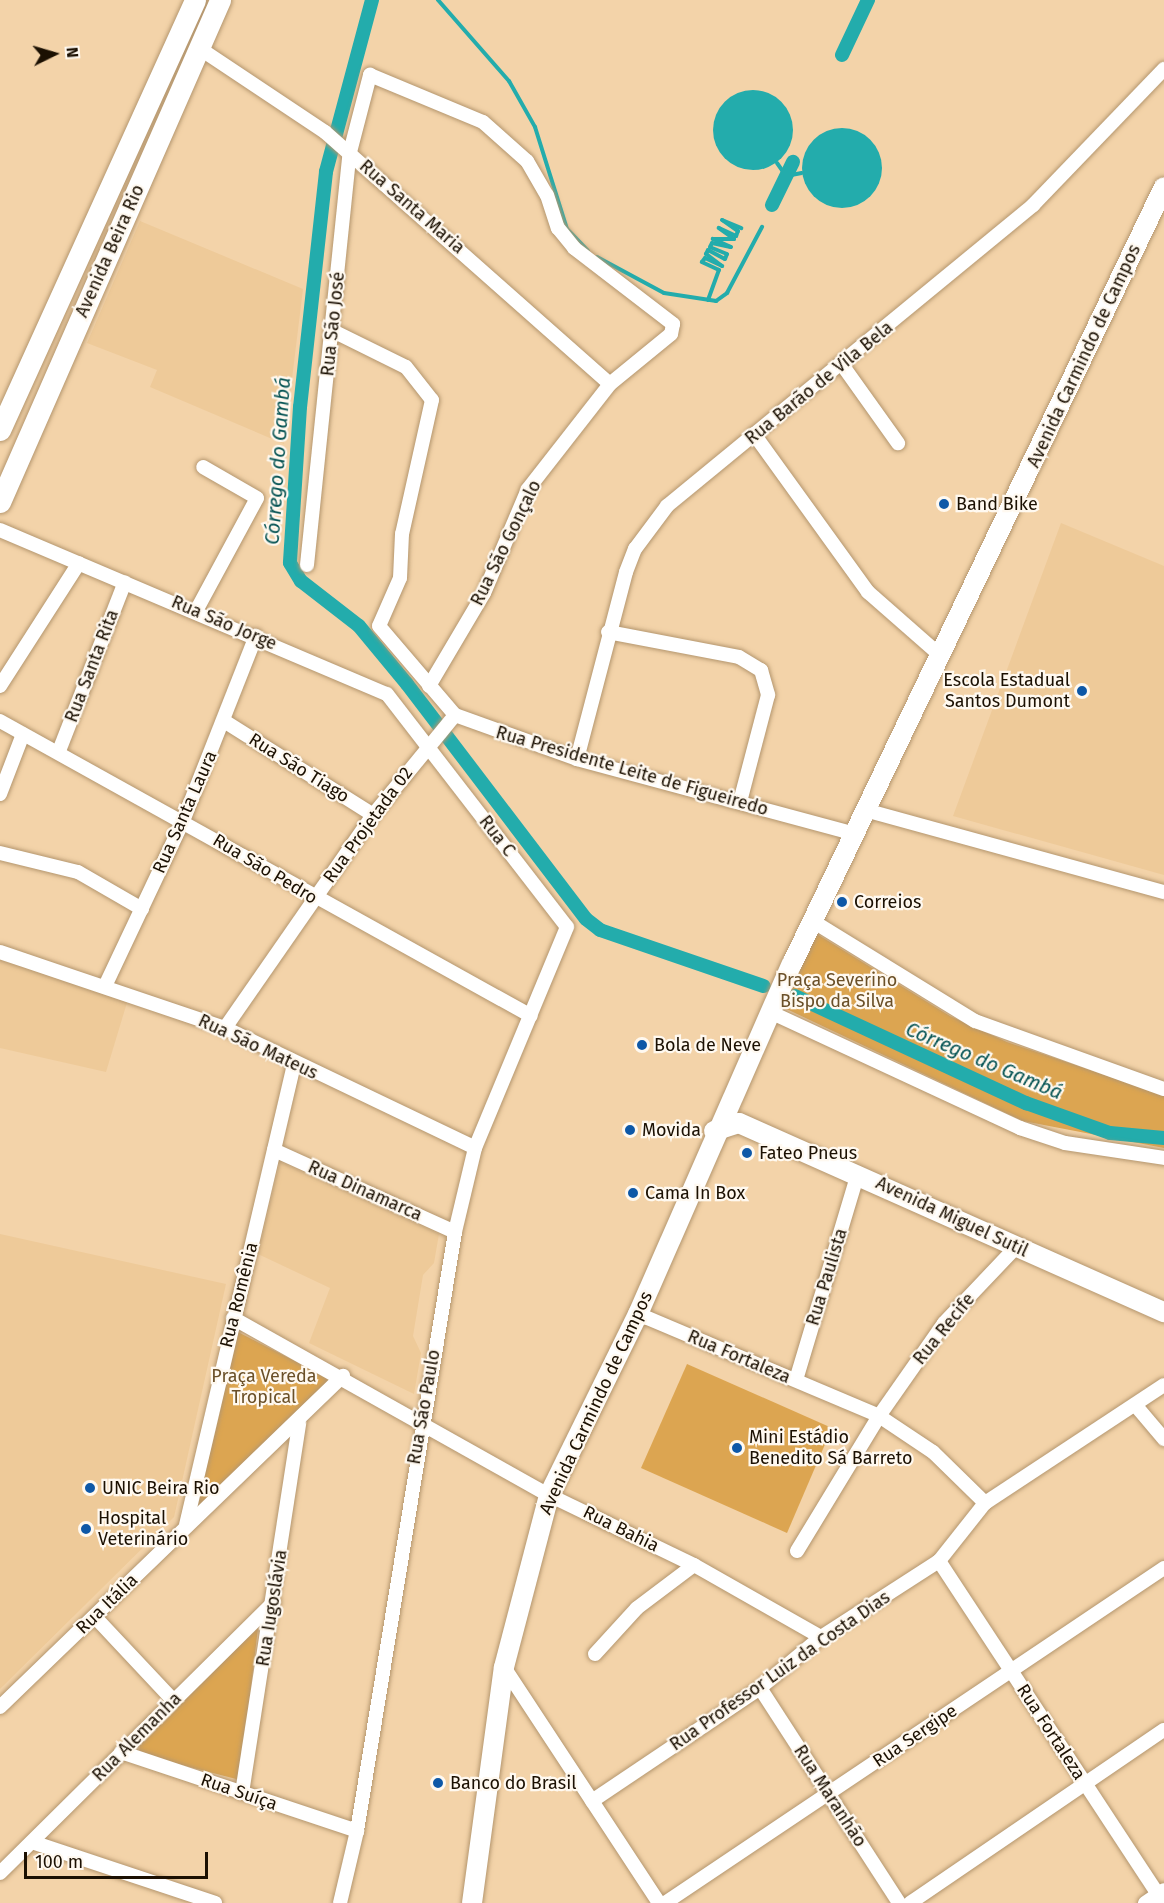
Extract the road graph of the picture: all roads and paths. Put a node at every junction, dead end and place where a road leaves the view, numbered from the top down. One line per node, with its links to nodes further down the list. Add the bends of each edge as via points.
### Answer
1 (195, 0): 11 (main road, Avenida Beira Rio)
2 (220, 0): 3 (main road, Avenida Beira Rio)
3 (199, 48): 5 (street, Rua Santa Maria); 15 (main road, Avenida Beira Rio)
4 (1164, 69): 9 (street, Rua Barão de Vila Bela, via 1033,205)
5 (350, 152): 7 (street, Rua São José); 8 (street, Rua São José, via 370,75 483,122 527,161 547,195 558,228 574,248 669,317); 10 (street, Rua Santa Maria)
6 (1164, 187): 23 (main road, Avenida Carmindo de Campos)
7 (333, 332): 18 (street, Rua São José); 25 (street, Rua Presidente Leite de Figueiredo, via 406,367 432,400 402,534 400,578 379,621)
8 (671, 334): 10 (street, Rua São Gonçalo)
9 (843, 366): 12 (street, Rua Barão de Vila Bela); 13 (street)
10 (610, 384): 25 (street, Rua São Gonçalo, via 528,489 484,593)
11 (0, 430)
12 (754, 435): 21 (street, Rua Barão de Vila Bela, via 679,495 648,528 635,549); 23 (street, via 868,592)
13 (898, 443)
14 (203, 467): 20 (street, via 257,498)
15 (0, 502)
16 (0, 530): 17 (street, Rua São Jorge)
17 (79, 563): 19 (street, Rua São Jorge); 24 (street)
18 (307, 566)
19 (125, 582): 20 (street, Rua São Jorge); 31 (street, Rua Santa Rita)
20 (196, 611): 22 (street, Rua São Jorge)
21 (608, 632): 32 (street, Rua Barão de Vila Bela); 34 (street, via 739,657 761,670 768,695)
22 (256, 636): 28 (street, Rua Santa Laura); 30 (street, Rua São Jorge, via 387,694)
23 (942, 657): 35 (main road, Avenida Carmindo de Campos)
24 (0, 686)
25 (429, 686): 26 (street, Rua Presidente Leite de Figueiredo)
26 (453, 717): 30 (street, Rua Projetada 02); 32 (street, Rua Presidente Leite de Figueiredo)
27 (0, 721): 29 (street, Rua São Pedro)
28 (224, 721): 36 (street, Rua São Tiago); 37 (street, Rua Santa Laura)
29 (23, 734): 31 (street, Rua São Pedro); 33 (street)
30 (430, 742): 36 (street, Rua Projetada 02); 44 (street, Rua C)
31 (59, 751): 37 (street, Rua São Pedro)
32 (577, 759): 34 (street, Rua Presidente Leite de Figueiredo)
33 (0, 794)
34 (740, 802): 38 (street, Rua Presidente Leite de Figueiredo)
35 (869, 812): 38 (main road, Avenida Carmindo de Campos); 40 (street)
36 (374, 815): 41 (street, Rua Projetada 02)
37 (183, 820): 41 (street, Rua São Pedro); 42 (street, Rua Santa Laura)
38 (855, 834): 43 (main road, Avenida Carmindo de Campos)
39 (0, 853): 42 (street, via 78,872)
40 (1164, 892)
41 (314, 899): 48 (street, Rua São Pedro); 49 (street, Rua Projetada 02)
42 (142, 909): 46 (street, Rua Santa Laura)
43 (814, 922): 47 (main road, Avenida Carmindo de Campos); 51 (street, via 975,1021)
44 (567, 927): 48 (street, Rua São Paulo)
45 (0, 952): 46 (street, Rua São Mateus)
46 (106, 984): 49 (street, Rua São Mateus)
47 (771, 1012): 52 (main road, Avenida Carmindo de Campos); 55 (street, via 1020,1128 1065,1143)
48 (531, 1016): 53 (street, Rua São Paulo)
49 (225, 1028): 50 (street, Rua São Mateus)
50 (294, 1065): 53 (street, Rua São Mateus); 54 (street, Rua Romênia)
51 (1164, 1089)
52 (728, 1110): 56 (main road, Avenida Miguel Sutil); 60 (main road, Avenida Carmindo de Campos, via 703,1159)
53 (475, 1148): 57 (street, Rua São Paulo)
54 (274, 1150): 57 (street, Rua Dinamarca); 61 (street, Rua Romênia)
55 (1164, 1158)
56 (858, 1173): 58 (main road, Avenida Miguel Sutil); 63 (street, Rua Paulista)
57 (455, 1232): 67 (street, Rua São Paulo)
58 (1016, 1247): 59 (main road, Avenida Miguel Sutil); 66 (street, Rua Recife, via 945,1323)
59 (1164, 1312)
60 (638, 1314): 63 (street, Rua Fortaleza); 70 (main road, Avenida Carmindo de Campos)
61 (233, 1318): 62 (street); 72 (street, Rua Romênia)
62 (343, 1376): 67 (street); 68 (street, Rua Itália)
63 (795, 1380): 66 (street, Rua Fortaleza)
64 (1164, 1385): 65 (street, Rua Professor Luiz da Costa Dias)
65 (1137, 1407): 69 (street); 71 (street, Rua Professor Luiz da Costa Dias)
66 (879, 1416): 71 (street, Rua Fortaleza, via 933,1452); 73 (street, Rua Recife)
67 (420, 1423): 70 (street, Rua Bahia); 92 (street, Rua São Paulo)
68 (299, 1424): 72 (street, Rua Itália); 77 (street, Rua Iugoslávia)
69 (1164, 1439)
70 (549, 1494): 75 (street, Rua Bahia); 81 (main road, Avenida Carmindo de Campos)
71 (985, 1503): 74 (street, Rua Professor Luiz da Costa Dias)
72 (186, 1525): 78 (street, Rua Itália)
73 (797, 1551)
74 (939, 1562): 79 (street, Rua Professor Luiz da Costa Dias); 82 (street, Rua Fortaleza)
75 (694, 1565): 79 (street, Rua Bahia); 80 (street, via 637,1608)
76 (1164, 1568): 82 (street, Rua Sergipe)
77 (274, 1602): 84 (street, Rua Alemanha); 89 (street, Rua Iugoslávia)
78 (95, 1617): 84 (street); 85 (street, Rua Itália)
79 (821, 1637): 83 (street, Rua Professor Luiz da Costa Dias)
80 (595, 1654)
81 (504, 1667): 91 (street); 98 (main road, Avenida Carmindo de Campos)
82 (1011, 1671): 88 (street, Rua Fortaleza); 90 (street, Rua Sergipe)
83 (760, 1688): 90 (street, Rua Maranhão); 91 (street, Rua Professor Luiz da Costa Dias)
84 (173, 1700): 87 (street, Rua Alemanha)
85 (0, 1707)
86 (1164, 1730): 88 (street)
87 (121, 1752): 89 (street, Rua Suíça); 93 (street, Rua Alemanha)
88 (1085, 1784): 95 (street, Rua Fortaleza); 102 (street)
89 (242, 1793): 92 (street, Rua Suíça)
90 (828, 1794): 100 (street, Rua Sergipe); 101 (street, Rua Maranhão)
91 (592, 1801): 99 (street)
92 (357, 1831): 97 (street, Rua São Paulo)
93 (32, 1842): 94 (street, Rua Alemanha); 96 (street)
94 (0, 1873)
95 (1162, 1896): 103 (street)
96 (215, 1903)
97 (340, 1903)
98 (472, 1903)
99 (659, 1903)
100 (665, 1903)
101 (899, 1903)
102 (910, 1903)
103 (1145, 1903)

